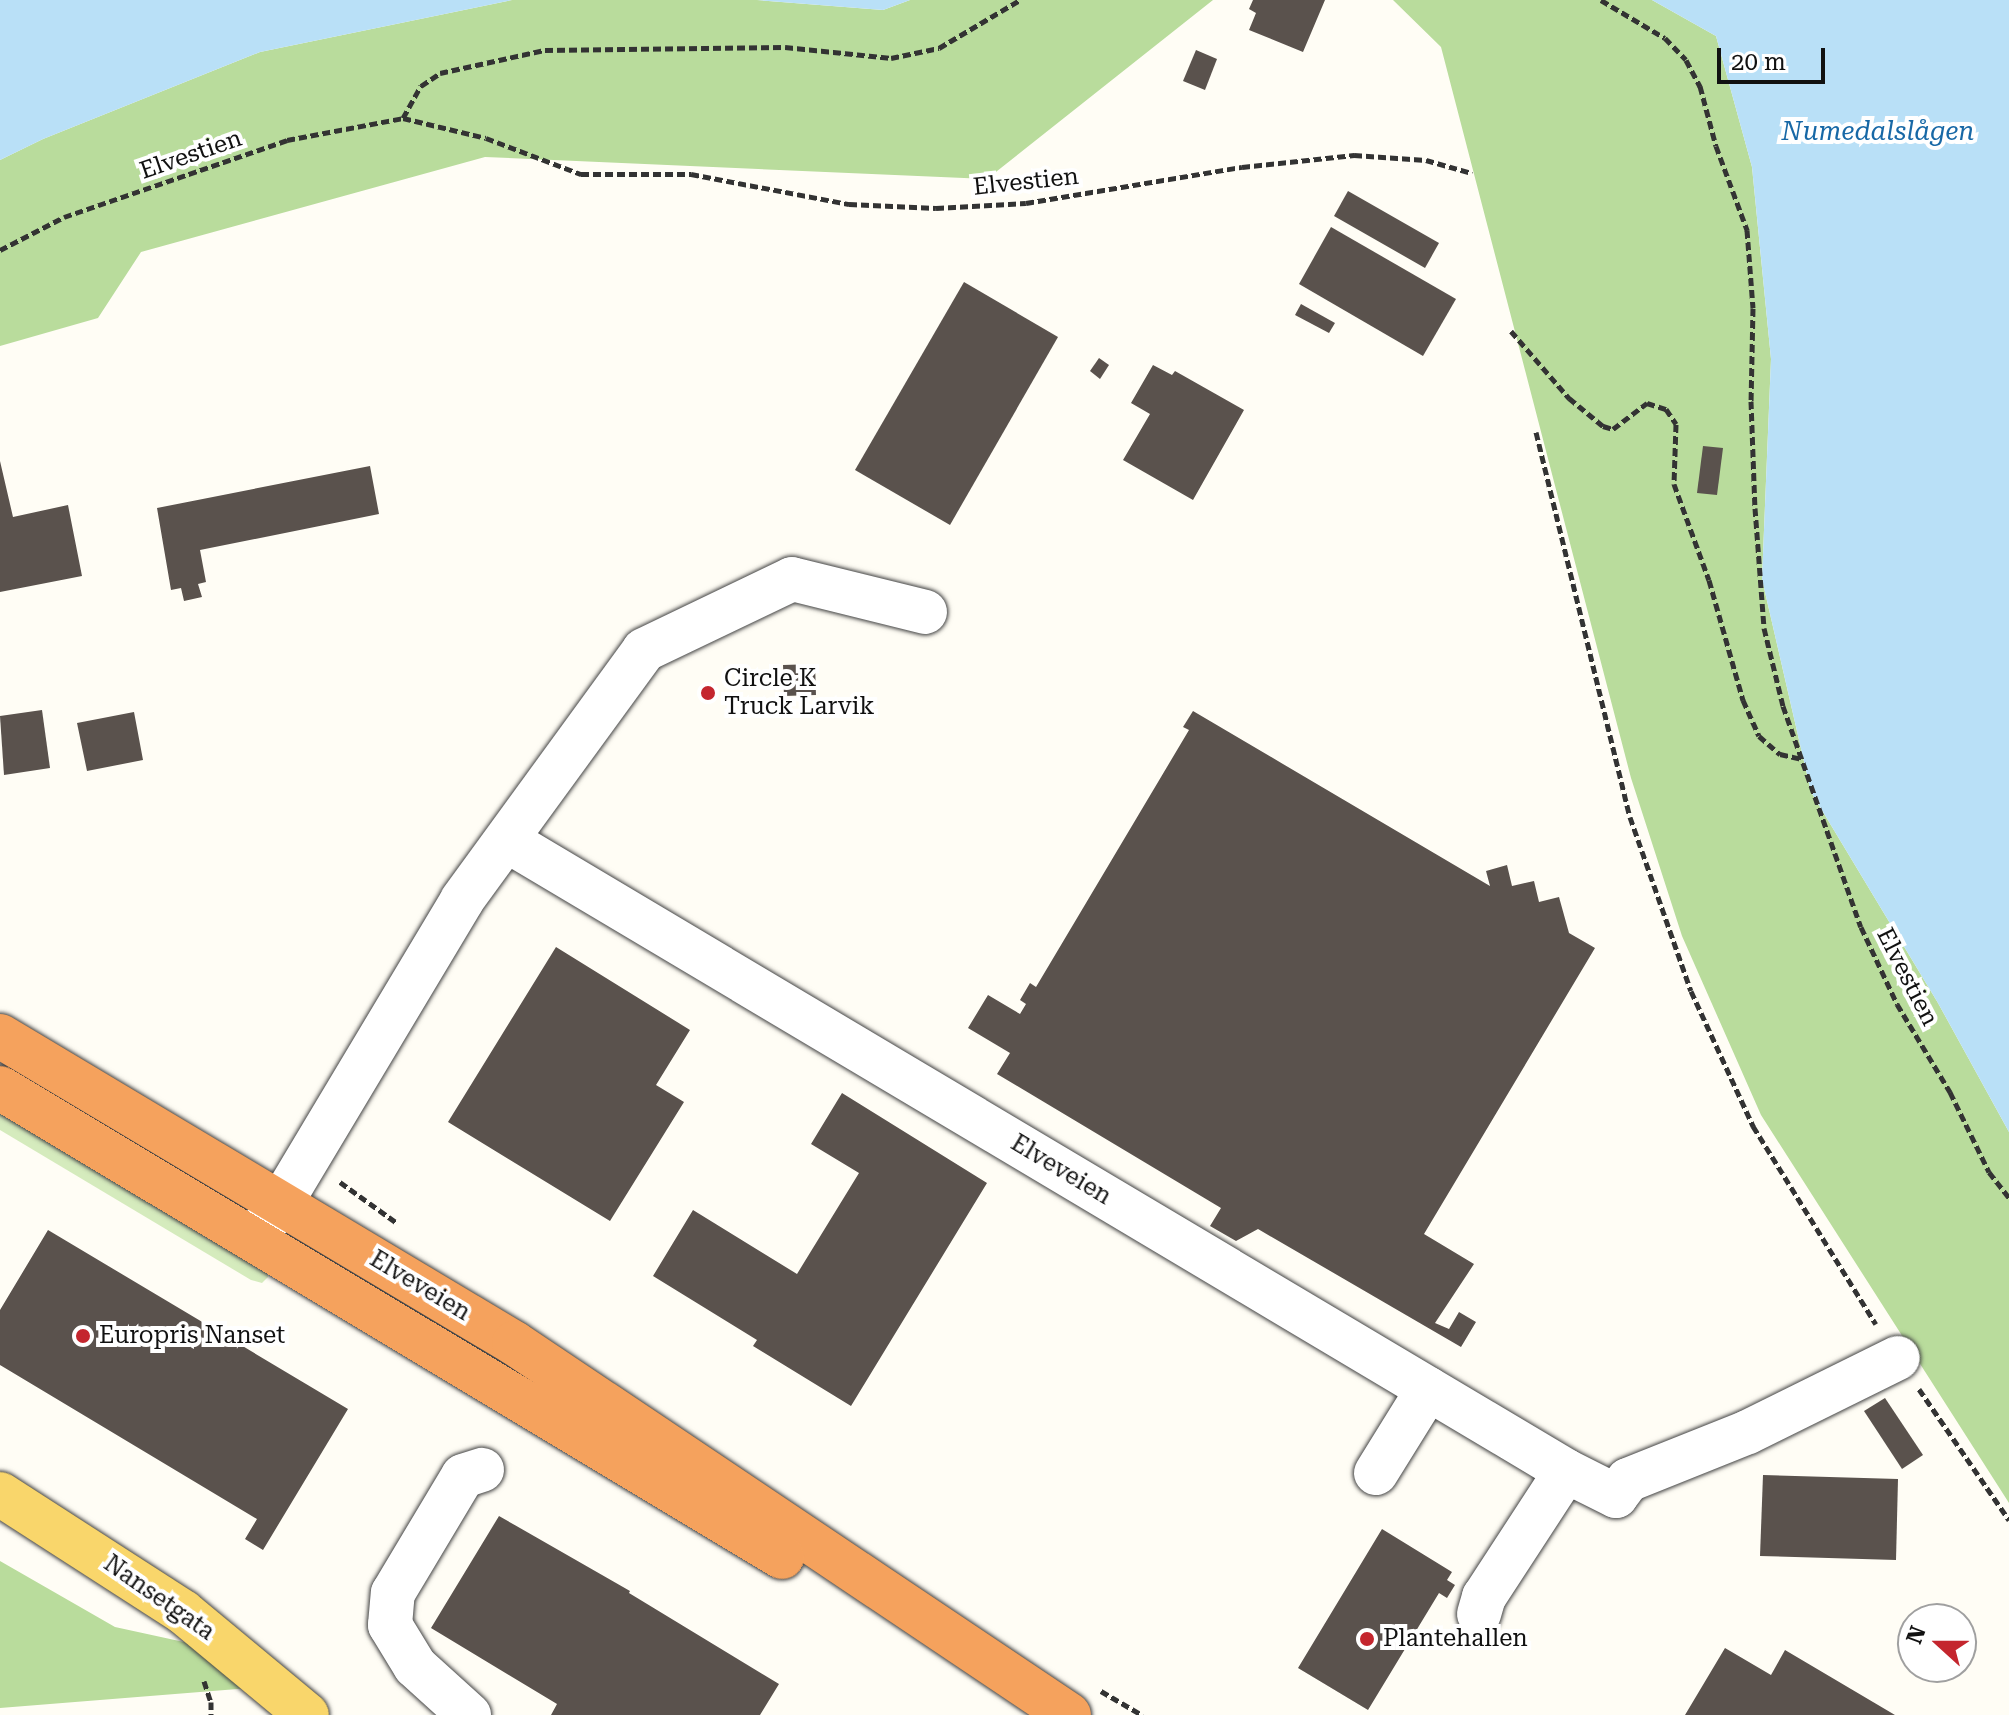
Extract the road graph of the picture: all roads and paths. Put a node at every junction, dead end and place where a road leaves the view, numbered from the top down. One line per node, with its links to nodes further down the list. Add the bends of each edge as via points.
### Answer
1 (1020, 0): 3 (path, via 939,48 891,58 785,47 545,50 440,73 421,86)
2 (1601, 0): 9 (path, Elvestien, via 1665,38 1686,60 1700,86 1747,230 1764,628)
3 (403, 118): 4 (path, Elvestien, via 486,138 581,174 691,174 849,204 936,208 1026,203 1242,167 1354,155 1426,160); 5 (path, Elvestien, via 287,140 64,217)
4 (1472, 173)
5 (0, 250)
6 (1511, 331): 9 (path, via 1569,398 1603,426 1613,429 1647,403 1666,409 1676,424 1674,484 1709,580 1743,700 1759,736 1780,754)
7 (1536, 432): 16 (path, via 1630,817 1691,991 1753,1126)
8 (925, 612): 10 (street, via 792,579 644,650)
9 (1802, 759): 13 (path, Elvestien, via 1861,927 1897,1004 1950,1092 1989,1172)
10 (508, 841): 14 (street, via 462,900); 17 (street, Elveveien)
11 (0, 1036): 14 (highway, Elveveien)
12 (0, 1088): 15 (highway, Elveveien)
13 (2009, 1198)
14 (281, 1203): 15 (street); 27 (highway, Elveveien, via 514,1343)
15 (253, 1239): 26 (highway, Elveveien, via 915,1636)
16 (1898, 1358): 19 (street, Elveveien, via 1748,1432 1628,1480 1616,1496); 22 (path)
17 (1428, 1389): 19 (street, Elveveien); 20 (street)
18 (482, 1470): 25 (street, via 463,1476 393,1593 390,1625 415,1666)
19 (1566, 1471): 23 (street, via 1484,1597)
20 (1376, 1473)
21 (0, 1494): 24 (main road, Nansetgata, via 183,1612)
22 (2009, 1520)
23 (1479, 1614)
24 (307, 1715)
25 (469, 1715)
26 (1059, 1715)
27 (1069, 1715)

